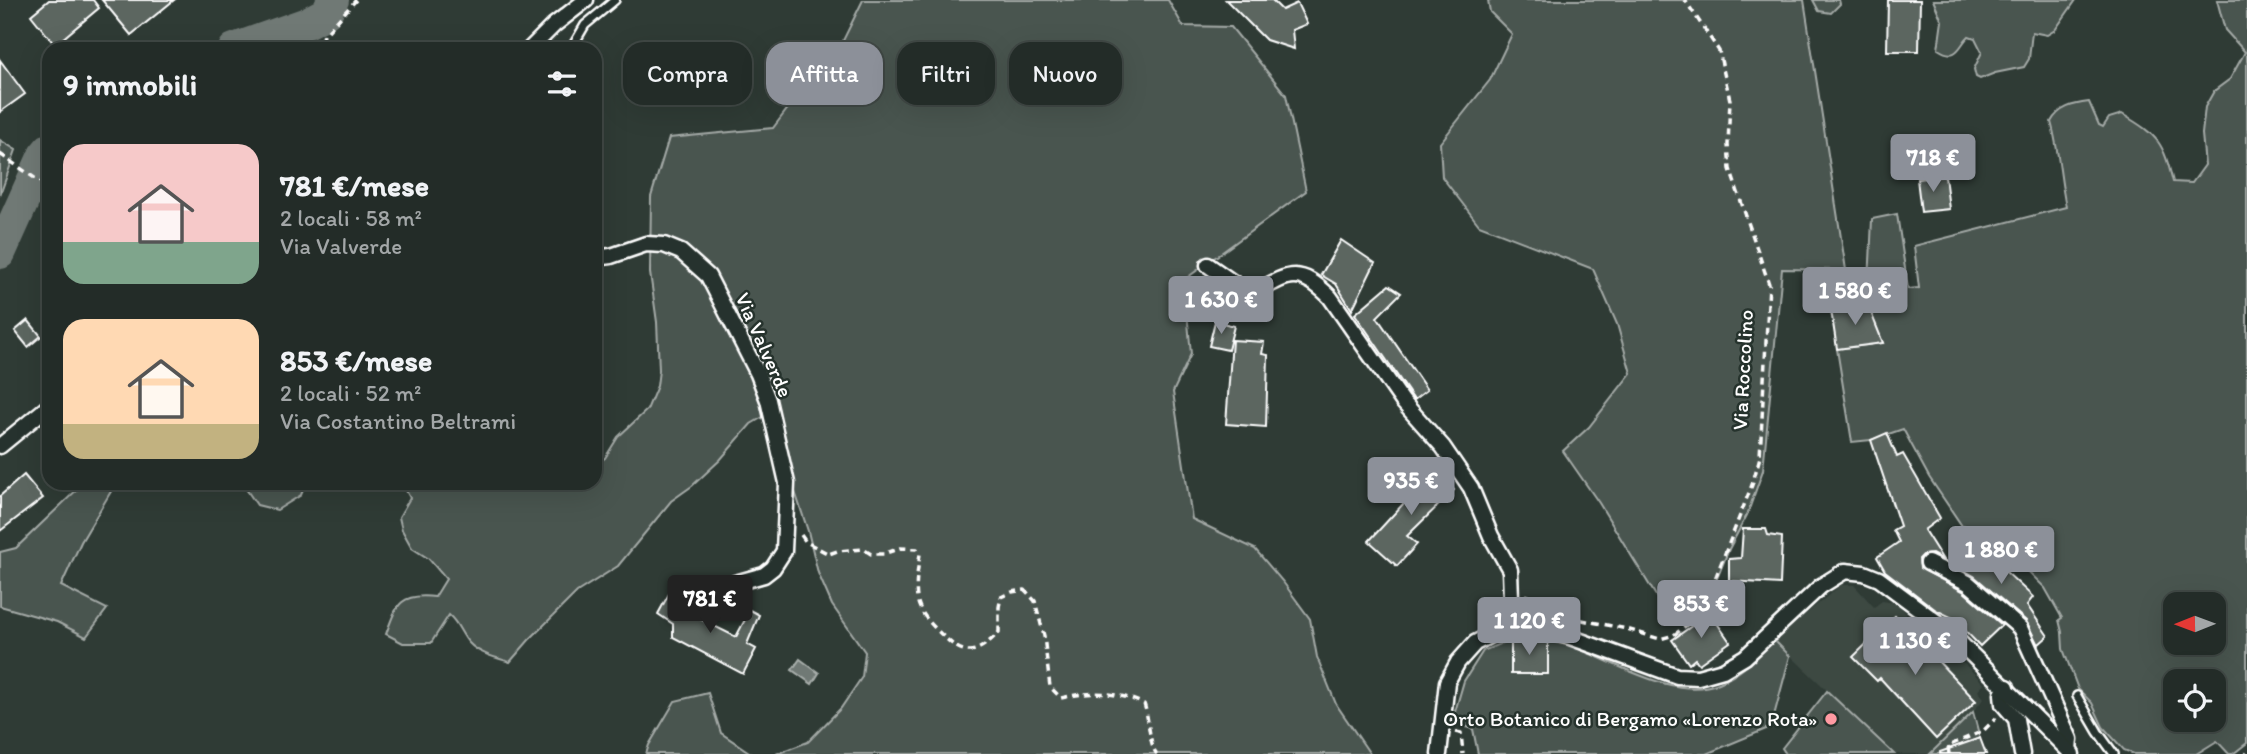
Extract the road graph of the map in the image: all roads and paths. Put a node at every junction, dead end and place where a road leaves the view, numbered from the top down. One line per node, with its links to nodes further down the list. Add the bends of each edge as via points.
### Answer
1 (356, 0): 5 (path)
2 (586, 0): 6 (street)
3 (615, 0): 7 (lane, via 585,25)
4 (1685, 0): 19 (path, Via Roccolino, via 1719,51 1730,100 1730,169 1769,284 1760,457 1709,594 1689,623 1660,639)
5 (318, 42)
6 (537, 42)
7 (575, 42)
8 (0, 154): 9 (path)
9 (42, 183)
10 (602, 257): 14 (street, Via Valverde, via 646,244 664,245 681,252 708,276 768,400 787,483)
11 (1208, 265): 16 (street, via 1251,295 1297,275 1315,282 1330,297 1471,488)
12 (42, 412): 13 (street)
13 (0, 446)
14 (786, 523): 17 (street, Via Valverde, via 785,551 772,568 754,580); 25 (path, via 806,542 829,554 918,549 919,607 955,648 964,651 985,647 999,632 1001,597 1025,590 1035,601 1050,687 1061,698 1104,692 1144,704)
15 (1928, 563): 24 (street, via 1968,583 2020,628 2070,739)
16 (1510, 570): 19 (path, Via Roccolino, via 1527,597); 20 (street, via 1511,599)
17 (707, 591)
18 (1519, 608): 19 (path, Via Roccolino)
19 (1574, 618)
20 (1500, 630): 21 (street, via 1524,626 1570,637 1677,676 1698,677 1745,657 1821,586 1845,571 1864,573 1879,579 1946,629); 26 (street, via 1475,643 1447,682)
21 (2007, 687): 23 (street); 24 (street)
22 (2077, 696): 29 (lane)
23 (2003, 704): 27 (path, via 1983,731 1948,746); 28 (street, via 2016,719)
24 (2071, 752)
25 (1157, 754)
26 (1439, 754)
27 (1949, 754)
28 (2022, 754)
29 (2114, 754)

